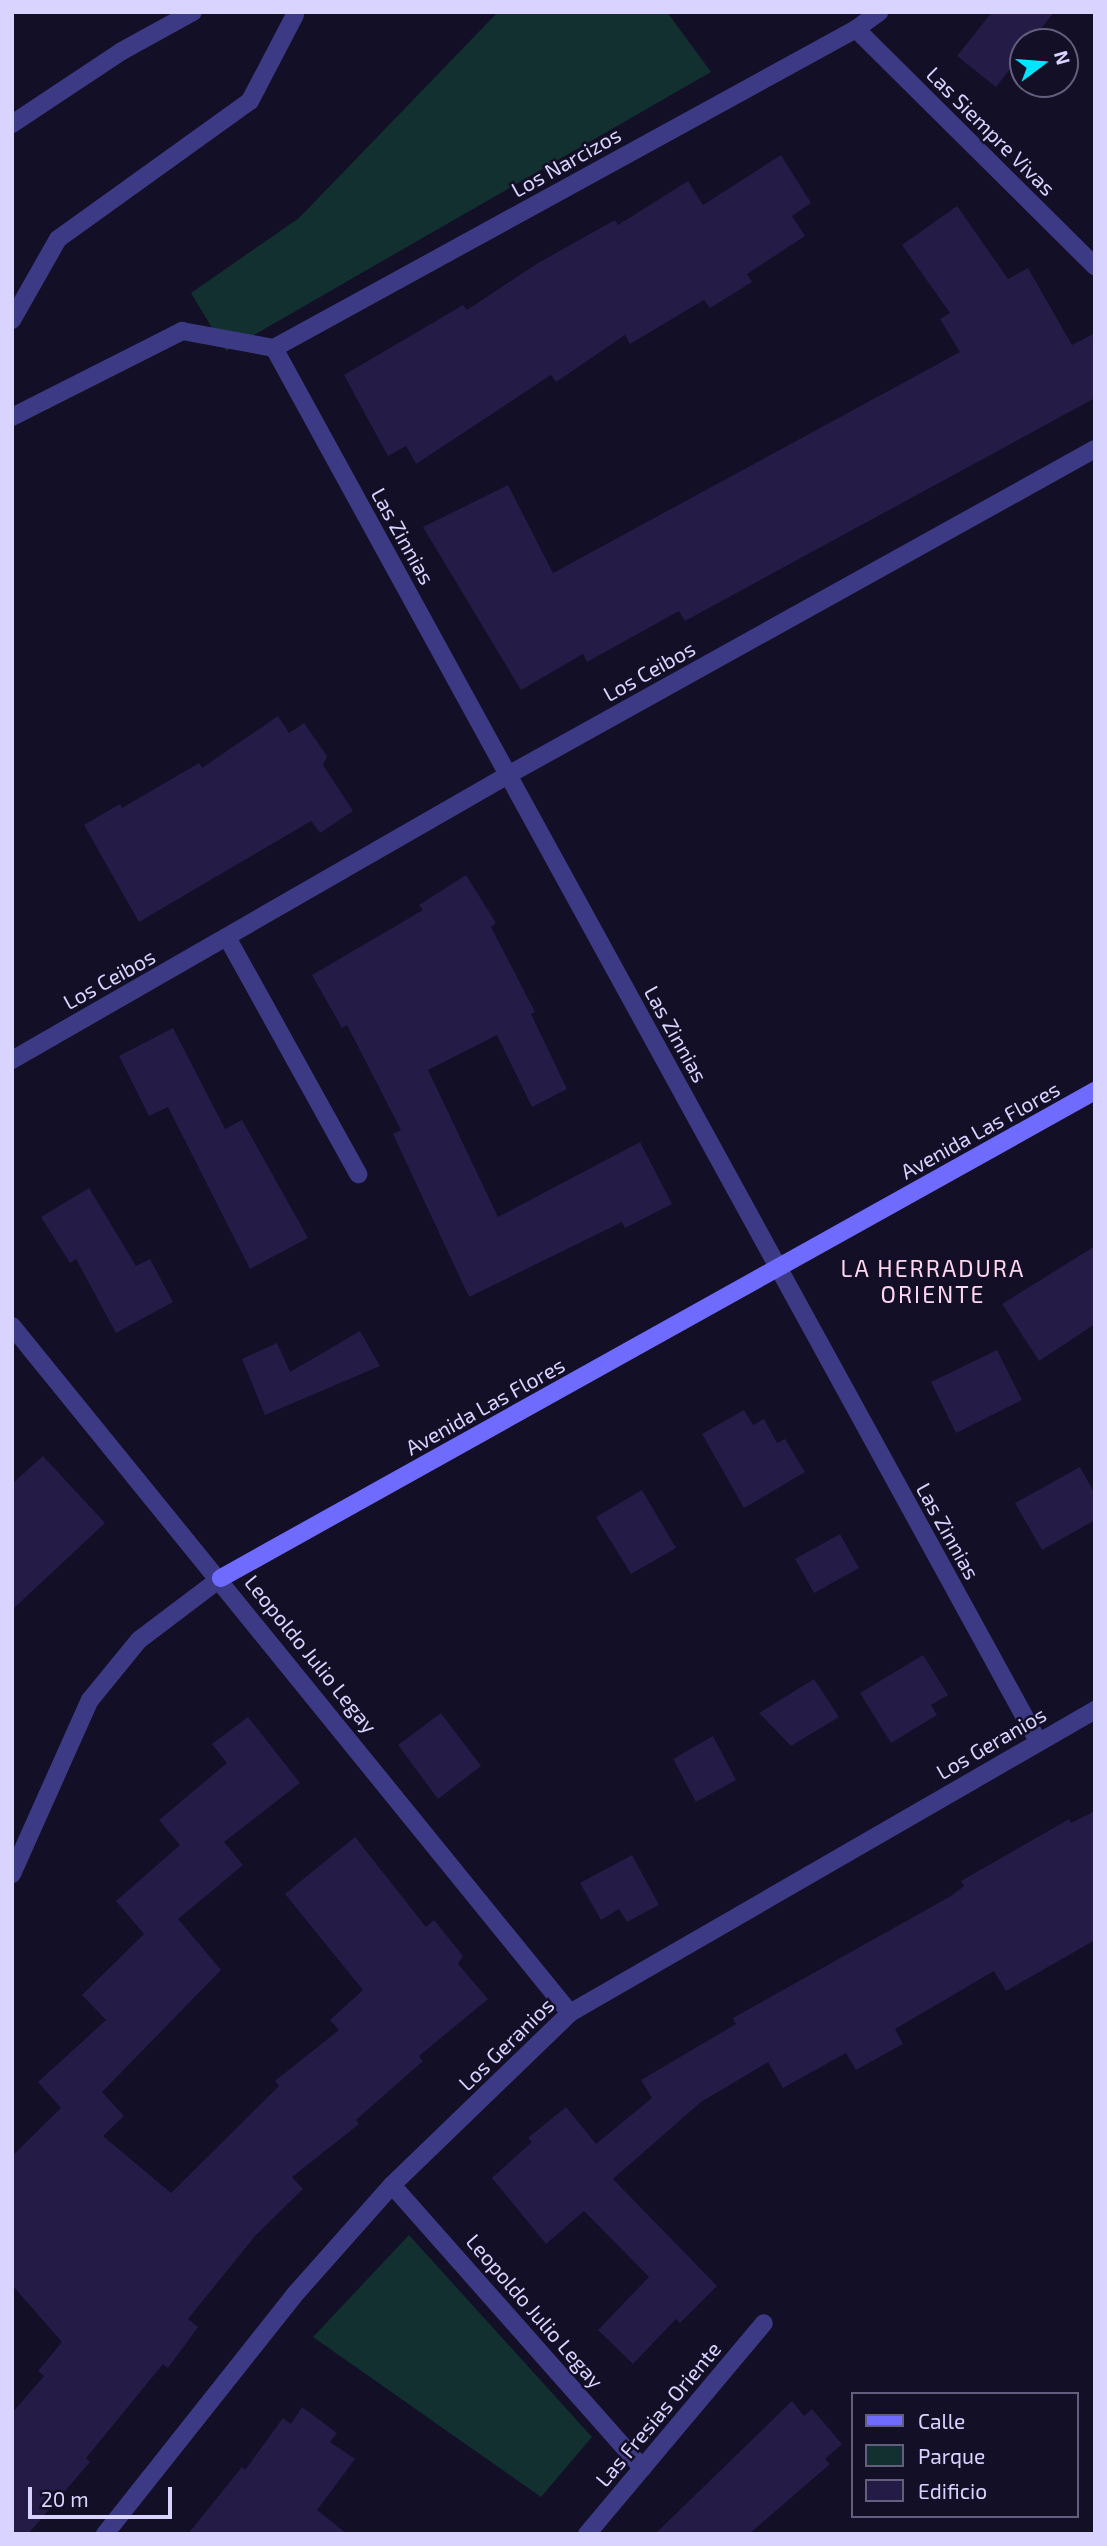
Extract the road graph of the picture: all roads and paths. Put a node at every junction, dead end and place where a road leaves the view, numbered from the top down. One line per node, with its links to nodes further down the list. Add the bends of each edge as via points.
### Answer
1 (193, 12): 5 (street, via 122,51)
2 (879, 12): 4 (street, Los Narcizos)
3 (295, 13): 7 (street, via 250,101 58,239)
4 (856, 29): 6 (street, Las Siempre Vivas); 8 (street, Los Narcizos)
5 (12, 124)
6 (1095, 266)
7 (12, 320)
8 (274, 348): 9 (street, via 182,331); 11 (street, Las Zinnias)
9 (12, 417)
10 (1095, 449): 11 (street, Los Ceibos)
11 (508, 775): 12 (street, Los Ceibos); 16 (street, Las Zinnias)
12 (229, 939): 13 (street, Los Ceibos); 15 (street)
13 (12, 1060)
14 (1095, 1091): 16 (street, Avenida Las Flores)
15 (358, 1174)
16 (779, 1269): 18 (street, Avenida Las Flores); 20 (street, Las Zinnias)
17 (12, 1326): 18 (street, Leopoldo Julio Legay)
18 (221, 1578): 21 (street, Avenida Las Flores, via 139,1640 90,1700); 22 (street, Leopoldo Julio Legay)
19 (1095, 1710): 20 (street, Los Geranios)
20 (1038, 1741): 22 (street, Los Geranios)
21 (12, 1874)
22 (570, 2013): 23 (street, Los Geranios)
23 (392, 2185): 25 (street, Leopoldo Julio Legay); 26 (street, Los Geranios, via 297,2292)
24 (764, 2323): 25 (street, Las Fresias Oriente)
25 (642, 2468): 27 (street, Las Fresias Oriente)
26 (105, 2534)
27 (587, 2534)

